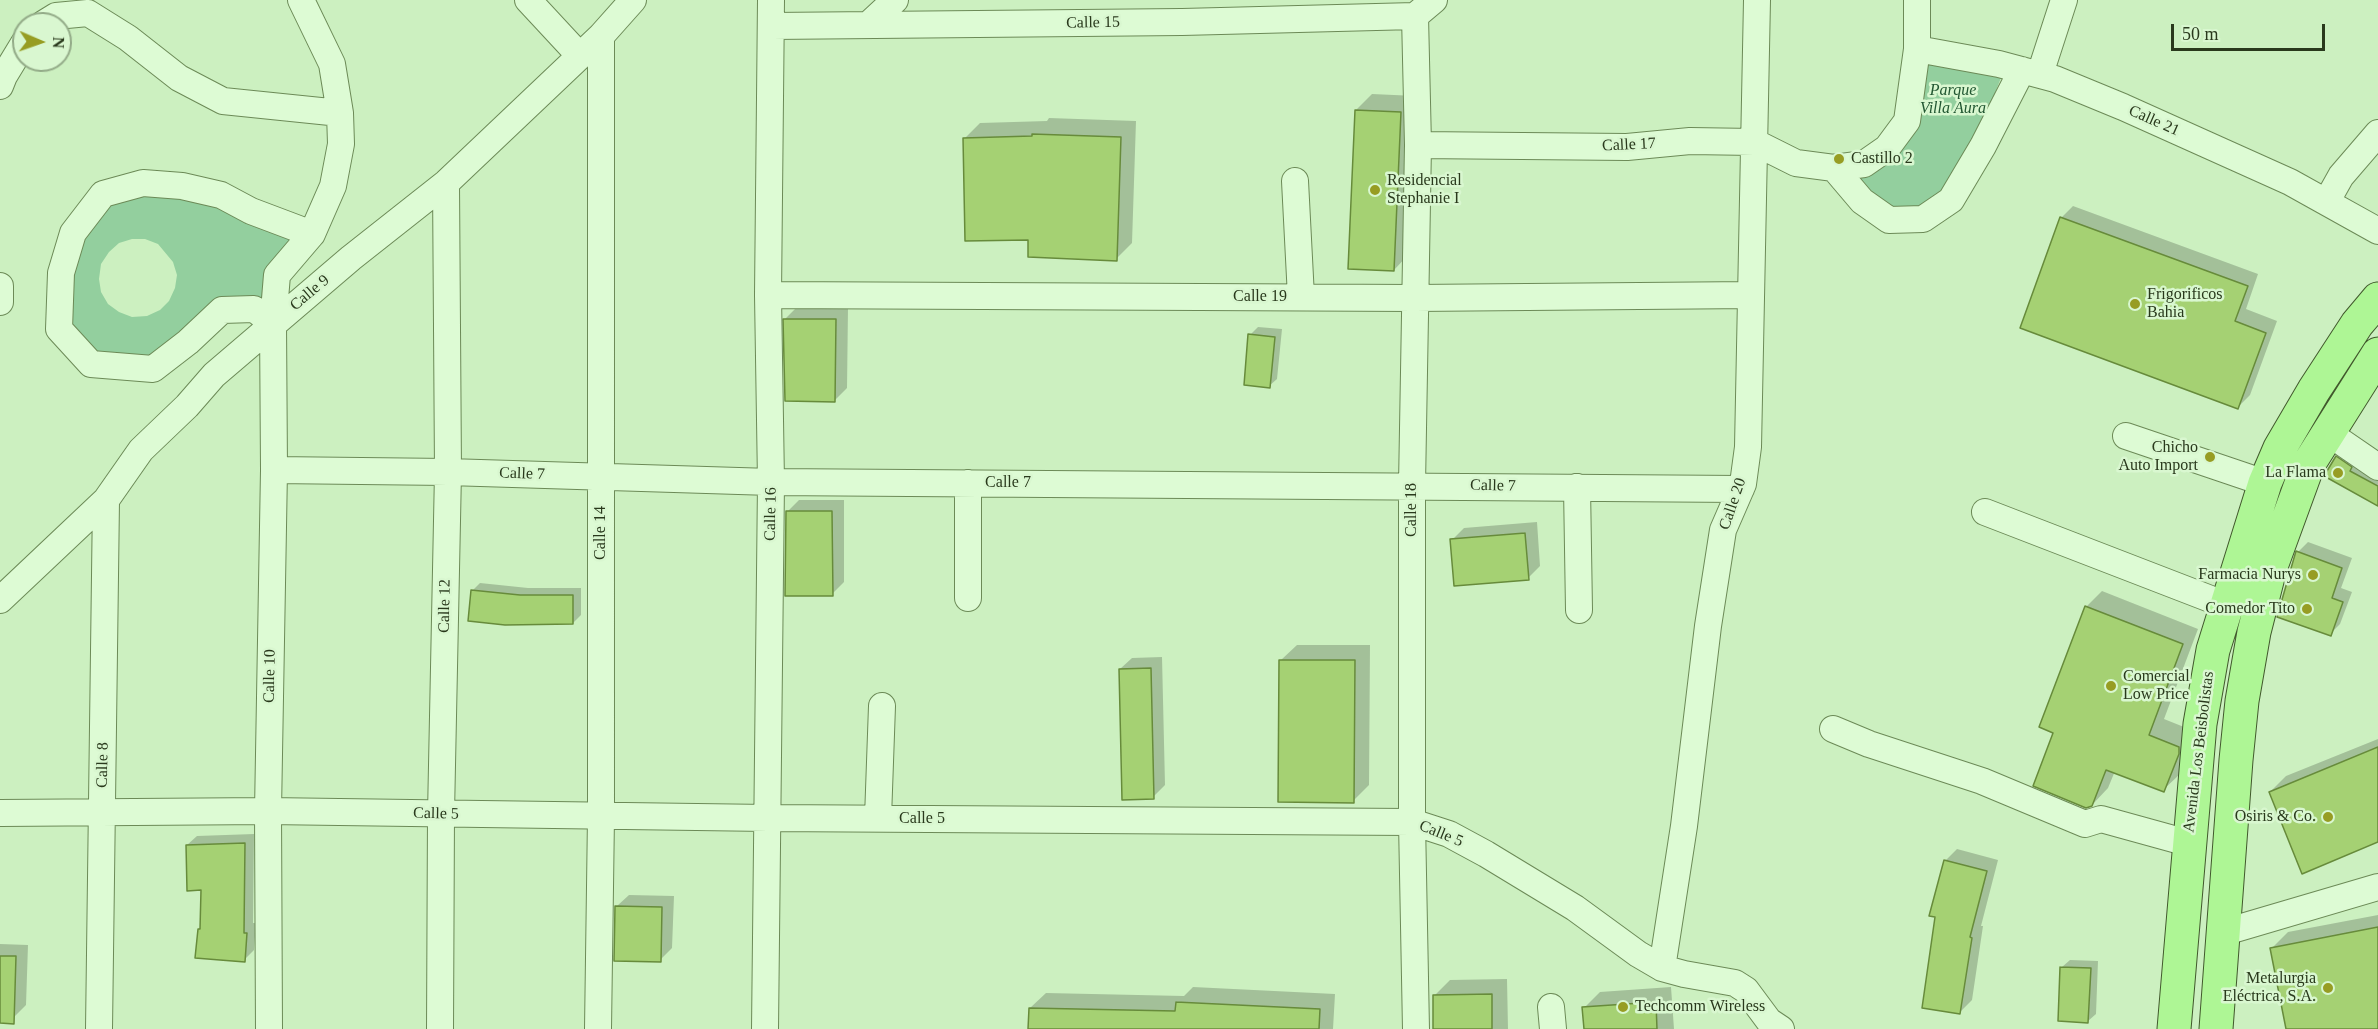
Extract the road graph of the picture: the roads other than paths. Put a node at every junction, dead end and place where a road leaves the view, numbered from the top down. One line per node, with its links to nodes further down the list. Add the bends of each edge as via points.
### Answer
1 (301, 0): 21 (street, Calle 10, via 332,64)
2 (528, 0): 17 (street)
3 (633, 0): 15 (street, Calle 9)
4 (771, 0): 14 (street, Calle 16)
5 (895, 0): 13 (street)
6 (1199, 0): 12 (street)
7 (1757, 0): 23 (street, Calle 20)
8 (1917, 0): 16 (street, Calle 17)
9 (2064, 0): 19 (street)
10 (1425, 8): 12 (street, Calle 15); 24 (street, Calle 18)
11 (72, 14): 21 (street, via 87,13 128,38 179,78 223,101)
12 (1182, 22): 13 (street, Calle 15)
13 (867, 25): 14 (street, Calle 15)
14 (772, 26): 32 (street, Calle 16)
15 (601, 36): 17 (street, Calle 9); 45 (street, Calle 14)
16 (1917, 49): 19 (street, Calle 21); 25 (street, Calle 17, via 1907,121 1887,148 1864,164)
17 (580, 56): 27 (street, Calle 9)
18 (12, 63): 20 (street)
19 (2031, 72): 25 (street, via 1951,200 1923,219 1889,220 1862,201); 28 (street, Calle 21, via 2123,107)
20 (0, 86)
21 (340, 113): 30 (street, Calle 10, via 341,144 333,186)
22 (2378, 133): 28 (street, via 2341,176)
23 (1754, 142): 24 (street, Calle 17, via 1690,141 1627,147); 25 (street, Calle 17, via 1796,163); 33 (street, Calle 20)
24 (1418, 145): 35 (street, Calle 18)
25 (1834, 168)
26 (1295, 181): 34 (street)
27 (447, 183): 38 (street, Calle 9); 44 (street, Calle 12)
28 (2327, 201): 29 (street, Calle 21)
29 (2378, 231)
30 (312, 234): 38 (street, Calle 10, via 278,275); 38 (street, via 221,195 144,183 104,194 73,233 61,273 59,329 91,364 153,369 222,310 254,309)
31 (0, 286): 37 (street)
32 (768, 295): 34 (street, Calle 19); 46 (street, Calle 16)
33 (1751, 295): 35 (street, Calle 19); 51 (street, Calle 20, via 1748,447)
34 (1301, 297): 35 (street, Calle 19)
35 (1415, 298): 49 (street, Calle 18)
36 (2378, 300): 48 (main road, Avenida Los Beisbolistas, via 2357,324 2314,390 2280,448)
37 (0, 302)
38 (273, 323): 43 (street, Calle 10); 52 (street, Calle 9, via 214,375 141,450)
39 (2378, 354): 40 (main road)
40 (2327, 432): 42 (street); 70 (main road, via 2308,465 2289,515 2254,632 2236,760)
41 (2126, 436): 48 (street)
42 (2378, 467)
43 (274, 470): 44 (street, Calle 7); 60 (street, Calle 10)
44 (448, 471): 45 (street, Calle 7); 63 (street, Calle 12)
45 (601, 477): 46 (street, Calle 7); 64 (street, Calle 14)
46 (771, 482): 47 (street, Calle 7); 65 (street, Calle 16)
47 (968, 483): 49 (street, Calle 7); 54 (street)
48 (2265, 483): 56 (main road, Avenida Los Beisbolistas)
49 (1412, 485): 50 (street, Calle 7); 67 (street, Calle 18)
50 (1577, 488): 51 (street, Calle 7); 57 (street)
51 (1741, 489): 71 (street, Calle 20, via 1723,530)
52 (106, 500): 55 (street, Calle 9); 62 (street, Calle 8)
53 (1984, 512): 56 (street)
54 (968, 598)
55 (0, 600)
56 (2226, 605): 68 (main road, Avenida Los Beisbolistas, via 2213,650 2200,724)
57 (1579, 610)
58 (882, 706): 66 (street)
59 (1833, 729): 68 (street, via 1982,781 2085,824 2101,819)
60 (268, 812): 62 (street, Calle 5); 63 (street, Calle 5); 73 (street, Calle 10)
61 (0, 813): 62 (street, Calle 5)
62 (102, 813): 72 (street, Calle 8)
63 (441, 814): 64 (street, Calle 5); 74 (street, Calle 12)
64 (600, 816): 65 (street, Calle 5); 75 (street, Calle 14)
65 (768, 818): 66 (street, Calle 5); 76 (street, Calle 16)
66 (878, 818): 67 (street, Calle 5)
67 (1412, 822): 71 (street, Calle 5, via 1449,834 1486,854 1575,908); 77 (street, Calle 18)
68 (2188, 843): 79 (main road, Avenida Los Beisbolistas)
69 (2378, 887): 70 (street)
70 (2225, 932): 80 (main road)
71 (1662, 968): 78 (street, Calle 5, via 1735,983 1746,990 1769,1022)
72 (99, 1029)
73 (269, 1029)
74 (440, 1029)
75 (598, 1029)
76 (765, 1029)
77 (1416, 1029)
78 (1781, 1029)
79 (2174, 1029)
80 (2216, 1029)

